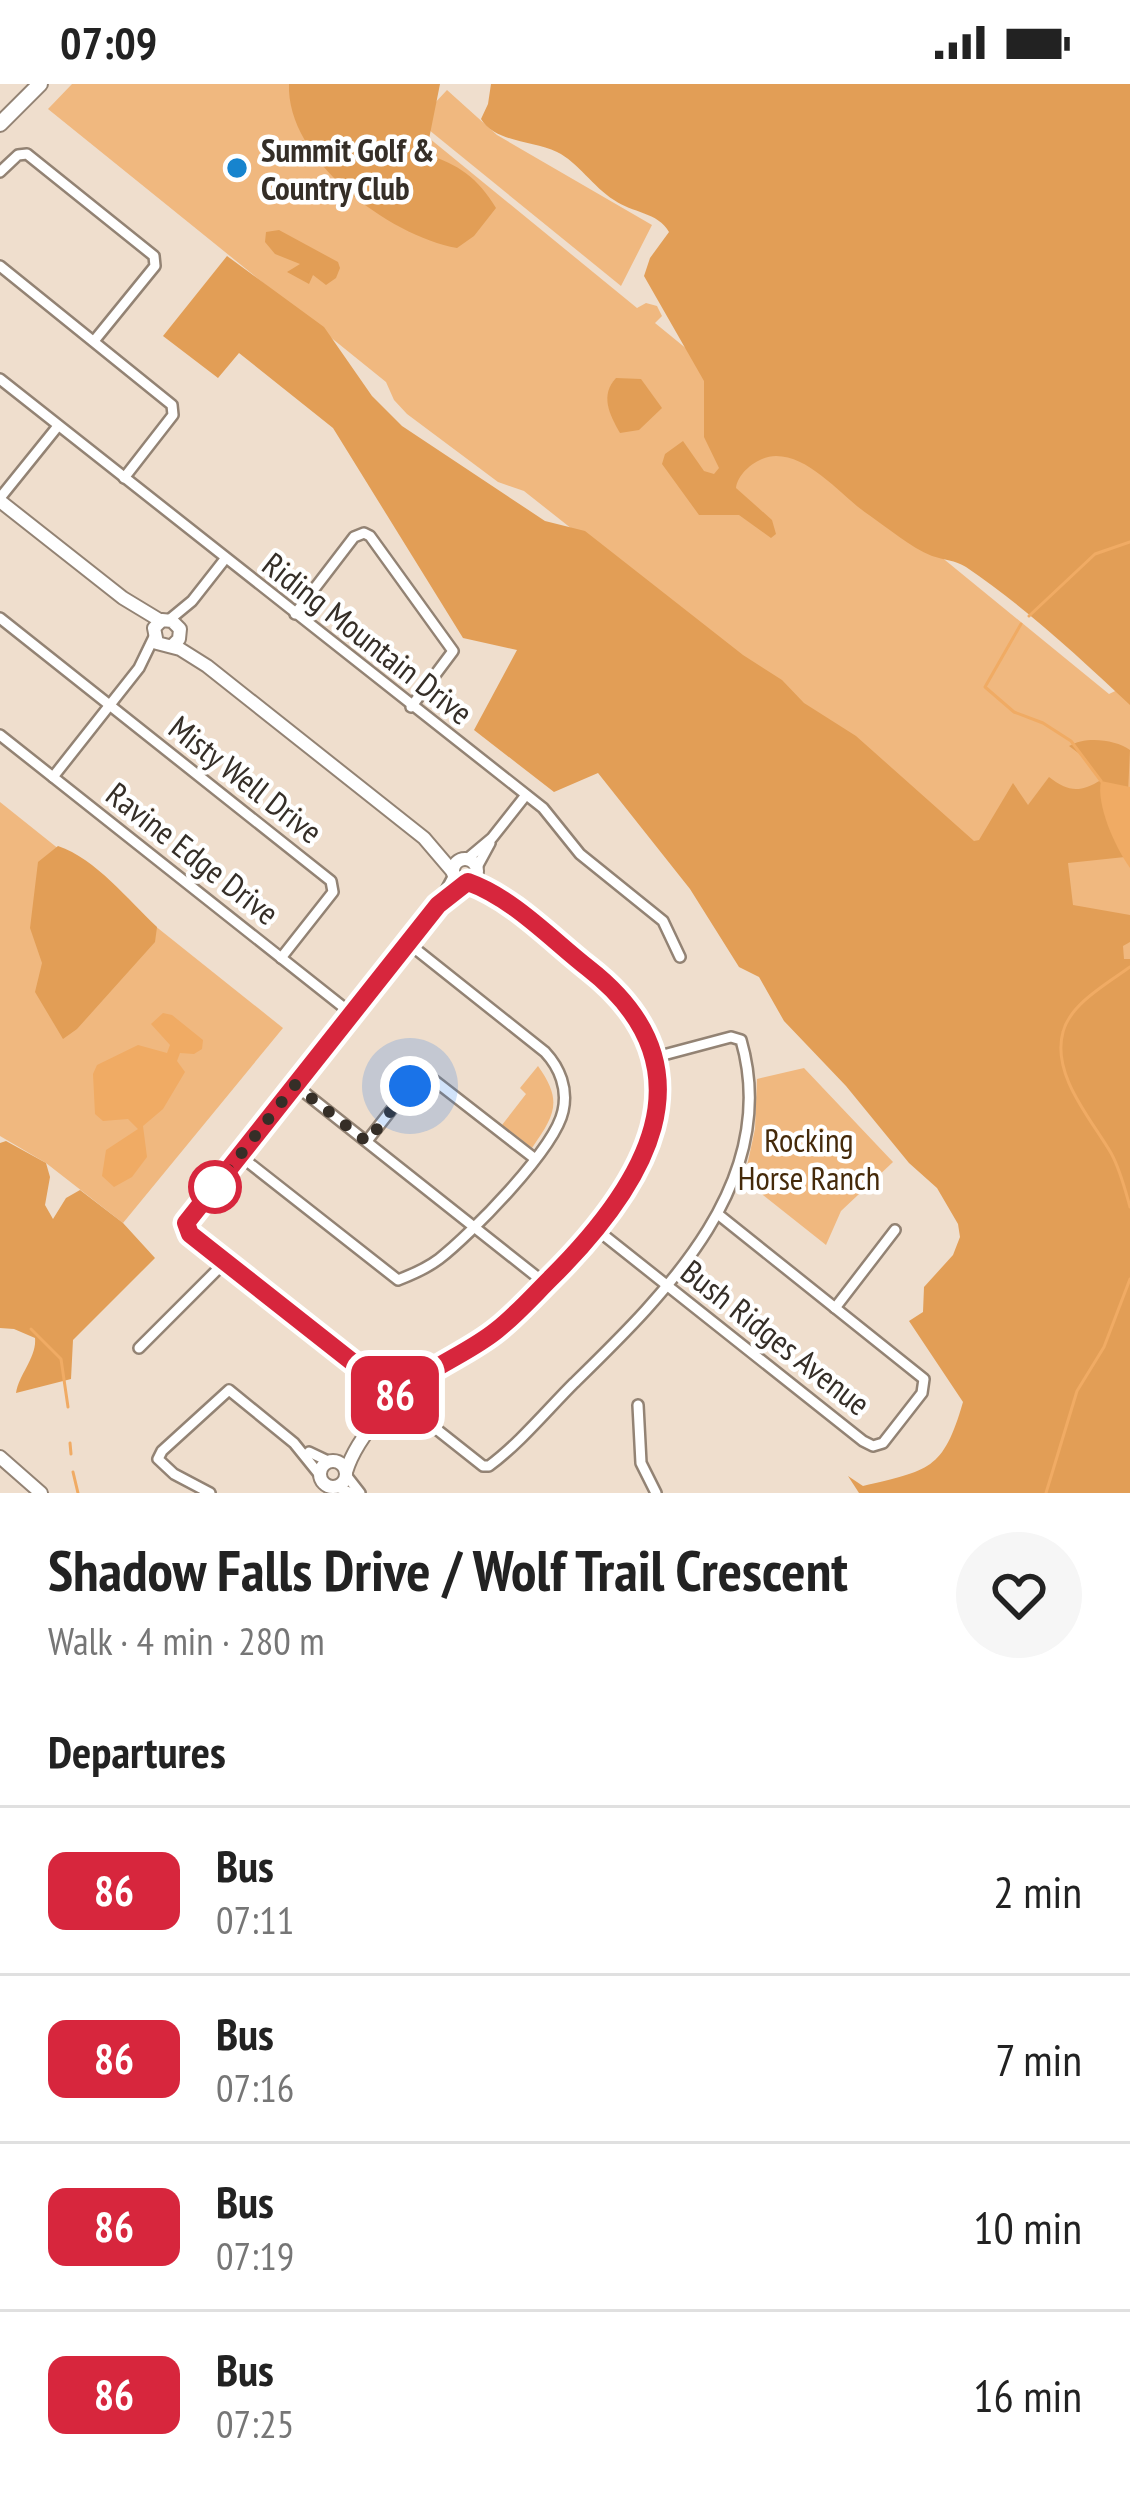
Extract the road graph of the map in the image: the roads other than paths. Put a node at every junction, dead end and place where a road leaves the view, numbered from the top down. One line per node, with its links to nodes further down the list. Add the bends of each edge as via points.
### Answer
1 (40, 84): 2 (main road)
2 (0, 124)
3 (0, 172): 5 (street, via 27,154 154,256 155,266)
4 (0, 266): 5 (street)
5 (94, 341): 8 (street, via 175,410)
6 (0, 380): 7 (street, Riding Mountain Drive)
7 (58, 425): 8 (street, Riding Mountain Drive); 9 (street)
8 (124, 478): 10 (street, Riding Mountain Drive)
9 (0, 500): 13 (street)
10 (225, 559): 11 (street, Riding Mountain Drive); 13 (street)
11 (295, 614): 15 (street, Riding Mountain Drive); 15 (street, via 354,537 370,536 453,651)
12 (0, 618): 14 (street)
13 (167, 633): 14 (street); 19 (street)
14 (109, 705): 17 (street); 22 (street, Misty Well Drive, via 331,881 333,892)
15 (411, 706): 18 (street, Riding Mountain Drive)
16 (0, 735): 17 (street, Ravine Edge Drive)
17 (53, 776): 22 (street, Ravine Edge Drive)
18 (526, 795): 19 (street); 21 (street, Riding Mountain Drive, via 580,854 664,921)
19 (466, 871): 20 (street); 24 (street, via 615,992)
20 (408, 943): 23 (street); 28 (street, via 555,1065 563,1113)
21 (680, 957)
22 (281, 958): 23 (street, Ravine Edge Drive)
23 (352, 1014): 25 (street)
24 (652, 1058): 29 (street, via 731,1037 743,1044 746,1130); 31 (street, via 657,1103 648,1150)
25 (295, 1085): 26 (street); 27 (street)
26 (367, 1142): 28 (street, via 426,1074); 30 (street)
27 (239, 1155): 30 (street, via 393,1279 433,1264); 33 (street, via 186,1223)
28 (534, 1158): 30 (street)
29 (718, 1216): 35 (street); 36 (street, Bush Ridges Avenue)
30 (473, 1226): 34 (street)
31 (596, 1229): 34 (street); 35 (street, Bush Ridges Avenue)
32 (895, 1230): 36 (street)
33 (226, 1262): 37 (street); 38 (street)
34 (546, 1284): 38 (street, via 494,1334)
35 (668, 1285): 36 (street, Bush Ridges Avenue, via 878,1445 926,1384); 38 (street, via 489,1466)
36 (835, 1308)
37 (140, 1348)
38 (398, 1398): 40 (street)
39 (638, 1405): 48 (street, via 641,1463)
40 (362, 1442): 43 (street); 45 (street)
41 (294, 1443): 43 (street); 44 (street); 47 (street, via 235,1391 222,1392 158,1459)
42 (0, 1456): 46 (street)
43 (331, 1461): 44 (street); 45 (street, via 343,1465)
44 (320, 1476): 45 (street)
45 (338, 1487)
46 (41, 1493)
47 (210, 1493)
48 (656, 1493)

